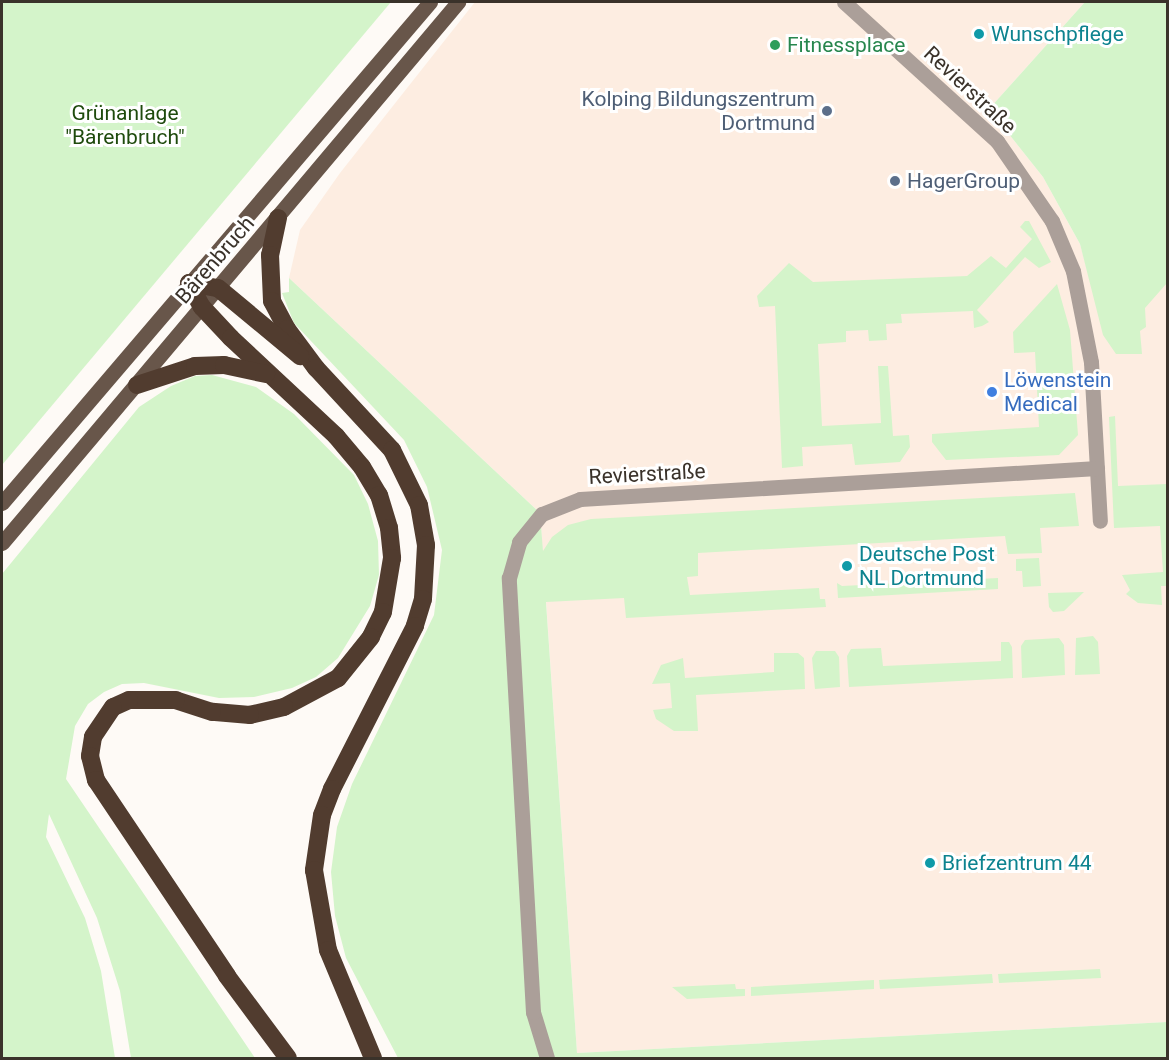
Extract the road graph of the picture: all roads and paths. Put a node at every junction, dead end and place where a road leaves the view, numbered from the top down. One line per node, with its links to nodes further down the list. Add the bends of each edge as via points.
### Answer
1 (430, 2): 5 (main road, Bärenbruch)
2 (458, 2): 4 (main road, Bärenbruch)
3 (844, 2): 11 (street, Revierstraße, via 997,141 1052,221 1073,271 1091,362)
4 (278, 218): 6 (main road, Bärenbruch); 8 (highway, via 270,255 272,301)
5 (189, 283): 6 (highway); 7 (highway); 12 (main road, Bärenbruch)
6 (218, 288): 7 (main road, Bärenbruch); 8 (highway)
7 (202, 307): 9 (highway); 10 (main road, Bärenbruch)
8 (316, 368): 16 (highway, via 375,428 405,471 419,505 426,545 426,571 415,626 332,789 322,815 314,870 327,950)
9 (269, 375): 10 (highway, via 243,367 195,366); 15 (highway, via 336,436 379,495 392,558 383,612 371,637 338,678 285,707 250,716 212,712 176,700 129,700 113,707 102,720 93,737 90,756 96,780 122,822)
10 (137, 385): 14 (main road, Bärenbruch)
11 (1097, 468): 13 (street, Revierstraße); 17 (street, Revierstraße, via 580,499 542,514 519,542 509,578 533,1012)
12 (2, 503)
13 (1100, 521)
14 (2, 543)
15 (288, 1059)
16 (373, 1059)
17 (548, 1059)

